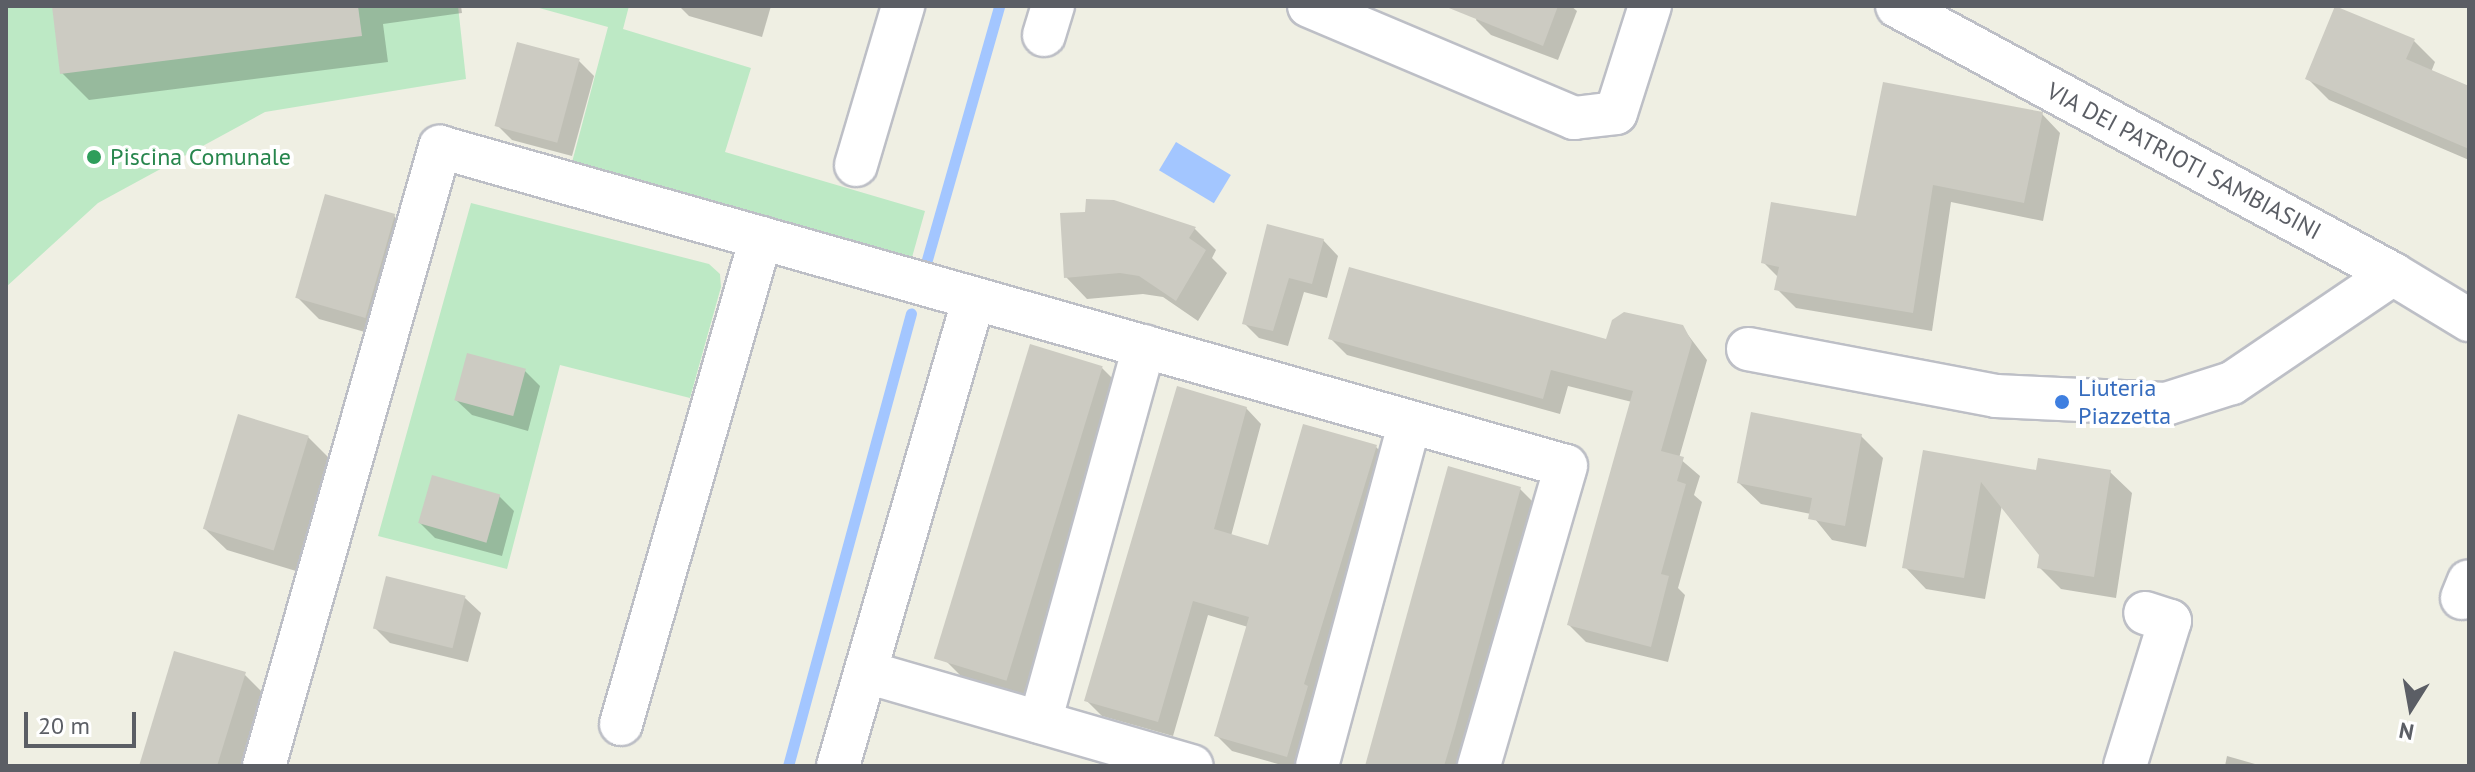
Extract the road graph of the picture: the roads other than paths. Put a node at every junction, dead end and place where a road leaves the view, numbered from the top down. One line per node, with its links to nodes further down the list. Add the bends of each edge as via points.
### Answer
1 (903, 6): 5 (street)
2 (1309, 6): 3 (street, via 1574,118 1616,113)
3 (1650, 6)
4 (1897, 6): 7 (street, VIA DEI PATRIOTI SAMBIASINI)
5 (856, 165)
6 (761, 238): 8 (street); 16 (street); 17 (street, via 440,147)
7 (2393, 274): 9 (street, VIA DEI PATRIOTI SAMBIASINI); 11 (street, via 2232,383 2166,404 1996,396)
8 (974, 298): 10 (street); 14 (street)
9 (2469, 320)
10 (1144, 346): 12 (street); 15 (street)
11 (1748, 349)
12 (1410, 422): 20 (street); 21 (street, via 1566,466)
13 (2145, 613): 22 (street, via 2170,621)
14 (866, 672): 15 (street); 18 (street)
15 (1040, 722): 19 (street)
16 (621, 724)
17 (264, 766)
18 (838, 766)
19 (1192, 766)
20 (1317, 766)
21 (1479, 766)
22 (2125, 766)

